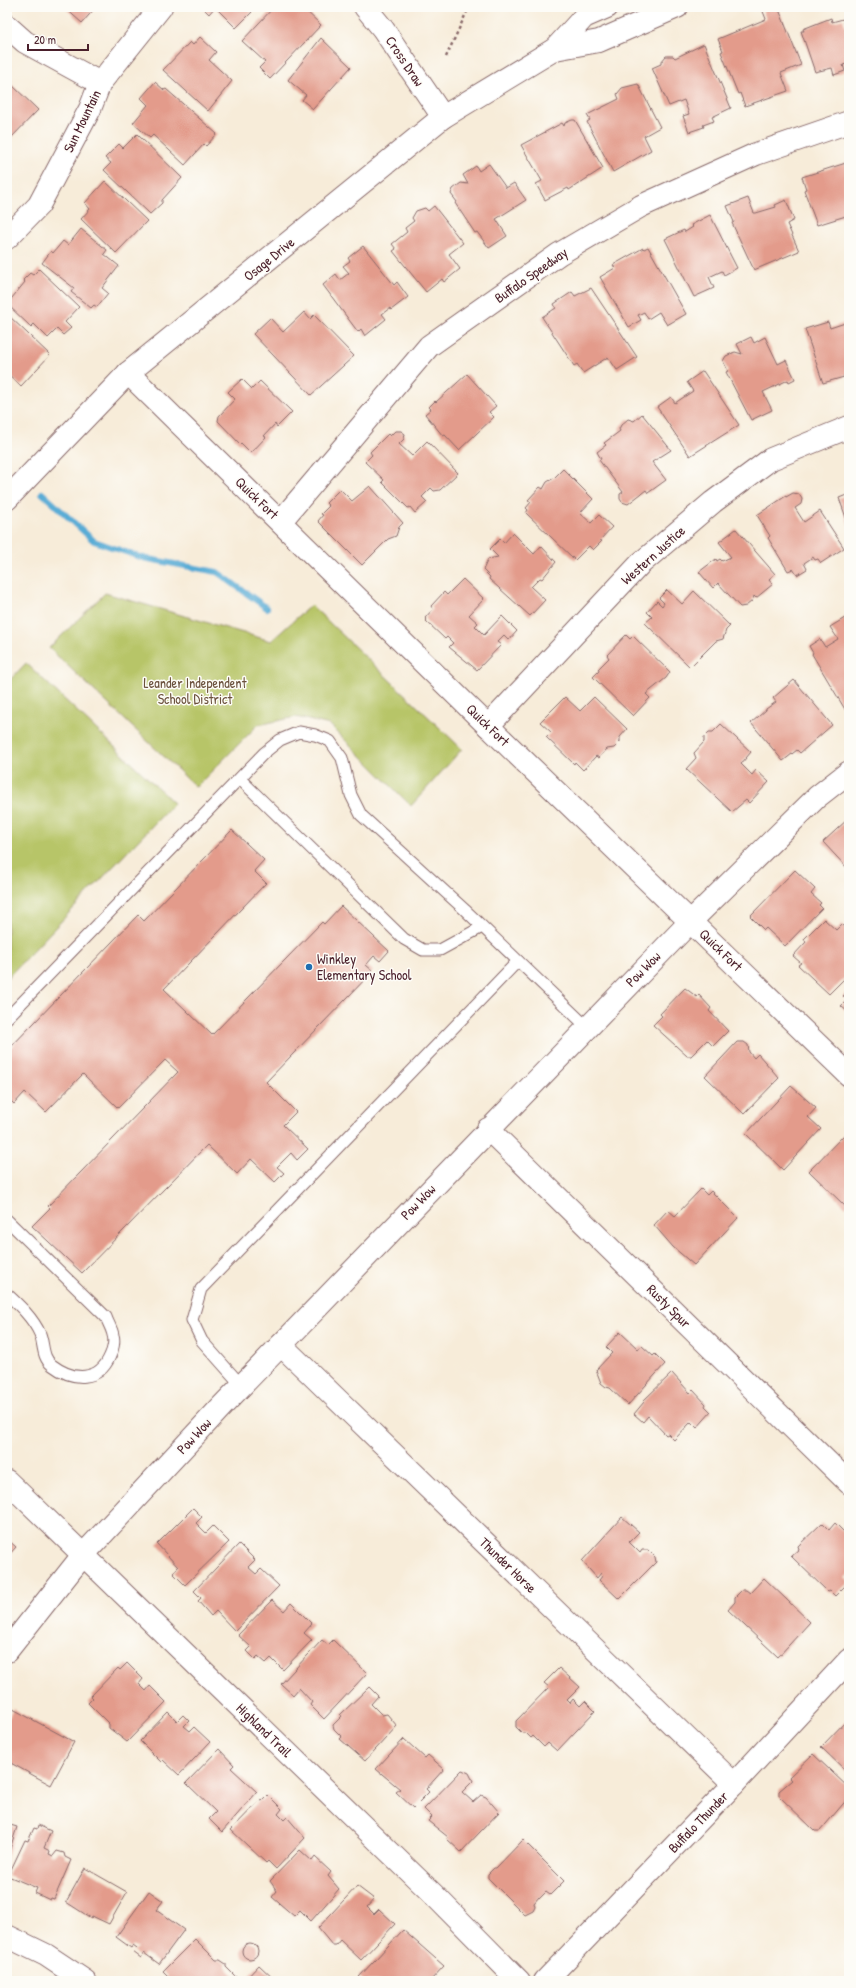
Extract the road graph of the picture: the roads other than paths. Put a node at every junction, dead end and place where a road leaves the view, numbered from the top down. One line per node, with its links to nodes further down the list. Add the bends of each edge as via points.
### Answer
1 (161, 7): 7 (street, Sun Mountain)
2 (365, 7): 8 (street, Cross Draw)
3 (607, 7): 6 (street, Osage Drive, via 584,17)
4 (677, 7): 6 (street, Osage Drive, via 599,40)
5 (7, 26): 7 (street, via 25,42)
6 (555, 49): 8 (street, Osage Drive)
7 (100, 83): 10 (street, Sun Mountain, via 90,109 39,205)
8 (444, 117): 11 (street, Osage Drive)
9 (849, 122): 14 (street, Buffalo Speedway, via 756,154 641,206 559,254 429,346)
10 (7, 238)
11 (128, 374): 13 (street, Osage Drive); 14 (street, Quick Fort)
12 (849, 426): 15 (street, Western Justice, via 771,460 713,502 640,564)
13 (7, 499)
14 (281, 521): 15 (street, Quick Fort)
15 (488, 726): 18 (street, Quick Fort)
16 (849, 772): 18 (street, Pow Wow, via 817,797)
17 (240, 779): 19 (lane, via 404,939 423,950 440,950); 19 (lane, via 264,752 280,740 299,732 315,734 330,741 342,758 351,796 361,815); 21 (lane)
18 (691, 921): 22 (street, Pow Wow); 23 (street, Quick Fort)
19 (482, 927): 20 (lane)
20 (518, 961): 22 (lane); 28 (lane, via 201,1289 192,1320 202,1341)
21 (7, 1018)
22 (586, 1027): 24 (street, Pow Wow)
23 (849, 1075)
24 (488, 1128): 27 (street, Pow Wow); 30 (street, Rusty Spur)
25 (7, 1220): 26 (lane, via 106,1317 114,1336 113,1350 106,1365 96,1373 81,1377 68,1375 50,1364 40,1334 25,1311)
26 (7, 1294)
27 (281, 1345): 28 (street, Pow Wow); 34 (street, Thunder Horse)
28 (242, 1386): 31 (street, Pow Wow)
29 (7, 1481): 31 (street, Highland Trail)
30 (849, 1483)
31 (83, 1555): 32 (street, Pow Wow); 37 (street, Highland Trail, via 430,1890)
32 (7, 1651)
33 (849, 1660): 34 (street, Buffalo Thunder)
34 (734, 1784): 38 (street, Buffalo Thunder)
35 (7, 1936): 36 (street, via 46,1955)
36 (85, 1981)
37 (519, 1981)
38 (545, 1981)

